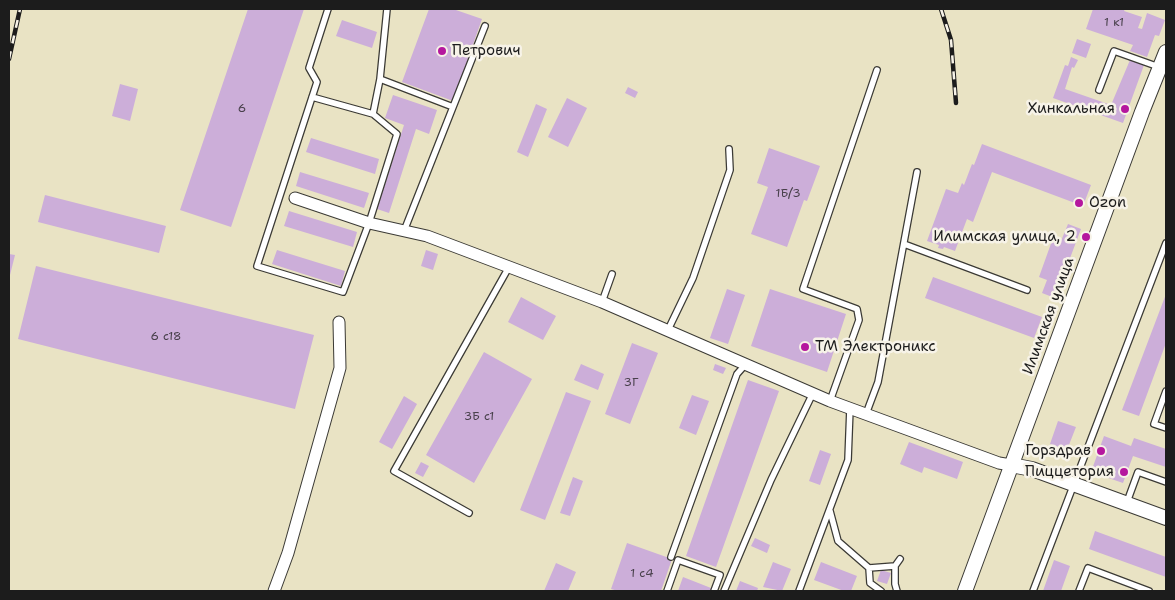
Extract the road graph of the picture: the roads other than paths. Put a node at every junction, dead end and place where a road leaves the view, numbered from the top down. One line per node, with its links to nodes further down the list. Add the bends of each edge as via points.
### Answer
1 (328, 9): 9 (lane, via 309,68 317,82)
2 (387, 9): 7 (lane)
3 (485, 26): 10 (lane)
4 (1166, 52): 5 (street, Илимская улица)
5 (1160, 67): 8 (lane, via 1114,51); 32 (street, Илимская улица)
6 (877, 70): 28 (lane, via 803,289 857,309 859,320)
7 (380, 79): 10 (lane); 11 (lane)
8 (1099, 90)
9 (312, 97): 11 (lane); 15 (lane, via 257,266 343,292)
10 (453, 107): 16 (lane)
11 (373, 114): 15 (lane, via 396,134)
12 (729, 149): 24 (lane, via 727,179 693,278)
13 (918, 172): 18 (lane)
14 (295, 198): 15 (street)
15 (369, 223): 16 (street)
16 (404, 231): 19 (street, via 427,236)
17 (1166, 243): 34 (lane)
18 (904, 244): 21 (lane); 30 (lane, via 878,382)
19 (509, 267): 22 (street); 37 (lane, via 394,471)
20 (612, 274): 22 (lane)
21 (1027, 290)
22 (602, 302): 24 (street)
23 (339, 322): 43 (street, via 340,368 288,553)
24 (667, 332): 25 (street)
25 (745, 365): 27 (street); 39 (lane, via 737,374)
26 (1166, 391): 31 (lane, via 1154,424)
27 (813, 393): 28 (street); 46 (lane, via 771,480)
28 (830, 401): 29 (street)
29 (850, 408): 30 (street); 36 (lane, via 848,460)
30 (866, 414): 32 (street)
31 (1166, 428)
32 (1011, 465): 34 (street); 50 (street, Илимская улица)
33 (1166, 482): 35 (lane, via 1138,472)
34 (1074, 484): 35 (street); 51 (lane)
35 (1126, 503): 38 (street)
36 (829, 509): 42 (lane, via 838,541); 47 (lane)
37 (469, 513)
38 (1166, 518)
39 (671, 557)
40 (900, 559): 41 (lane)
41 (895, 566): 42 (lane); 49 (lane)
42 (869, 568): 48 (lane, via 870,583)
43 (274, 591)
44 (667, 591): 45 (lane, via 678,560 720,575)
45 (714, 591)
46 (724, 591)
47 (798, 591)
48 (881, 591)
49 (897, 591)
50 (965, 591)
51 (1033, 591)
52 (1079, 591): 53 (lane, via 1088,568)
53 (1150, 591)

